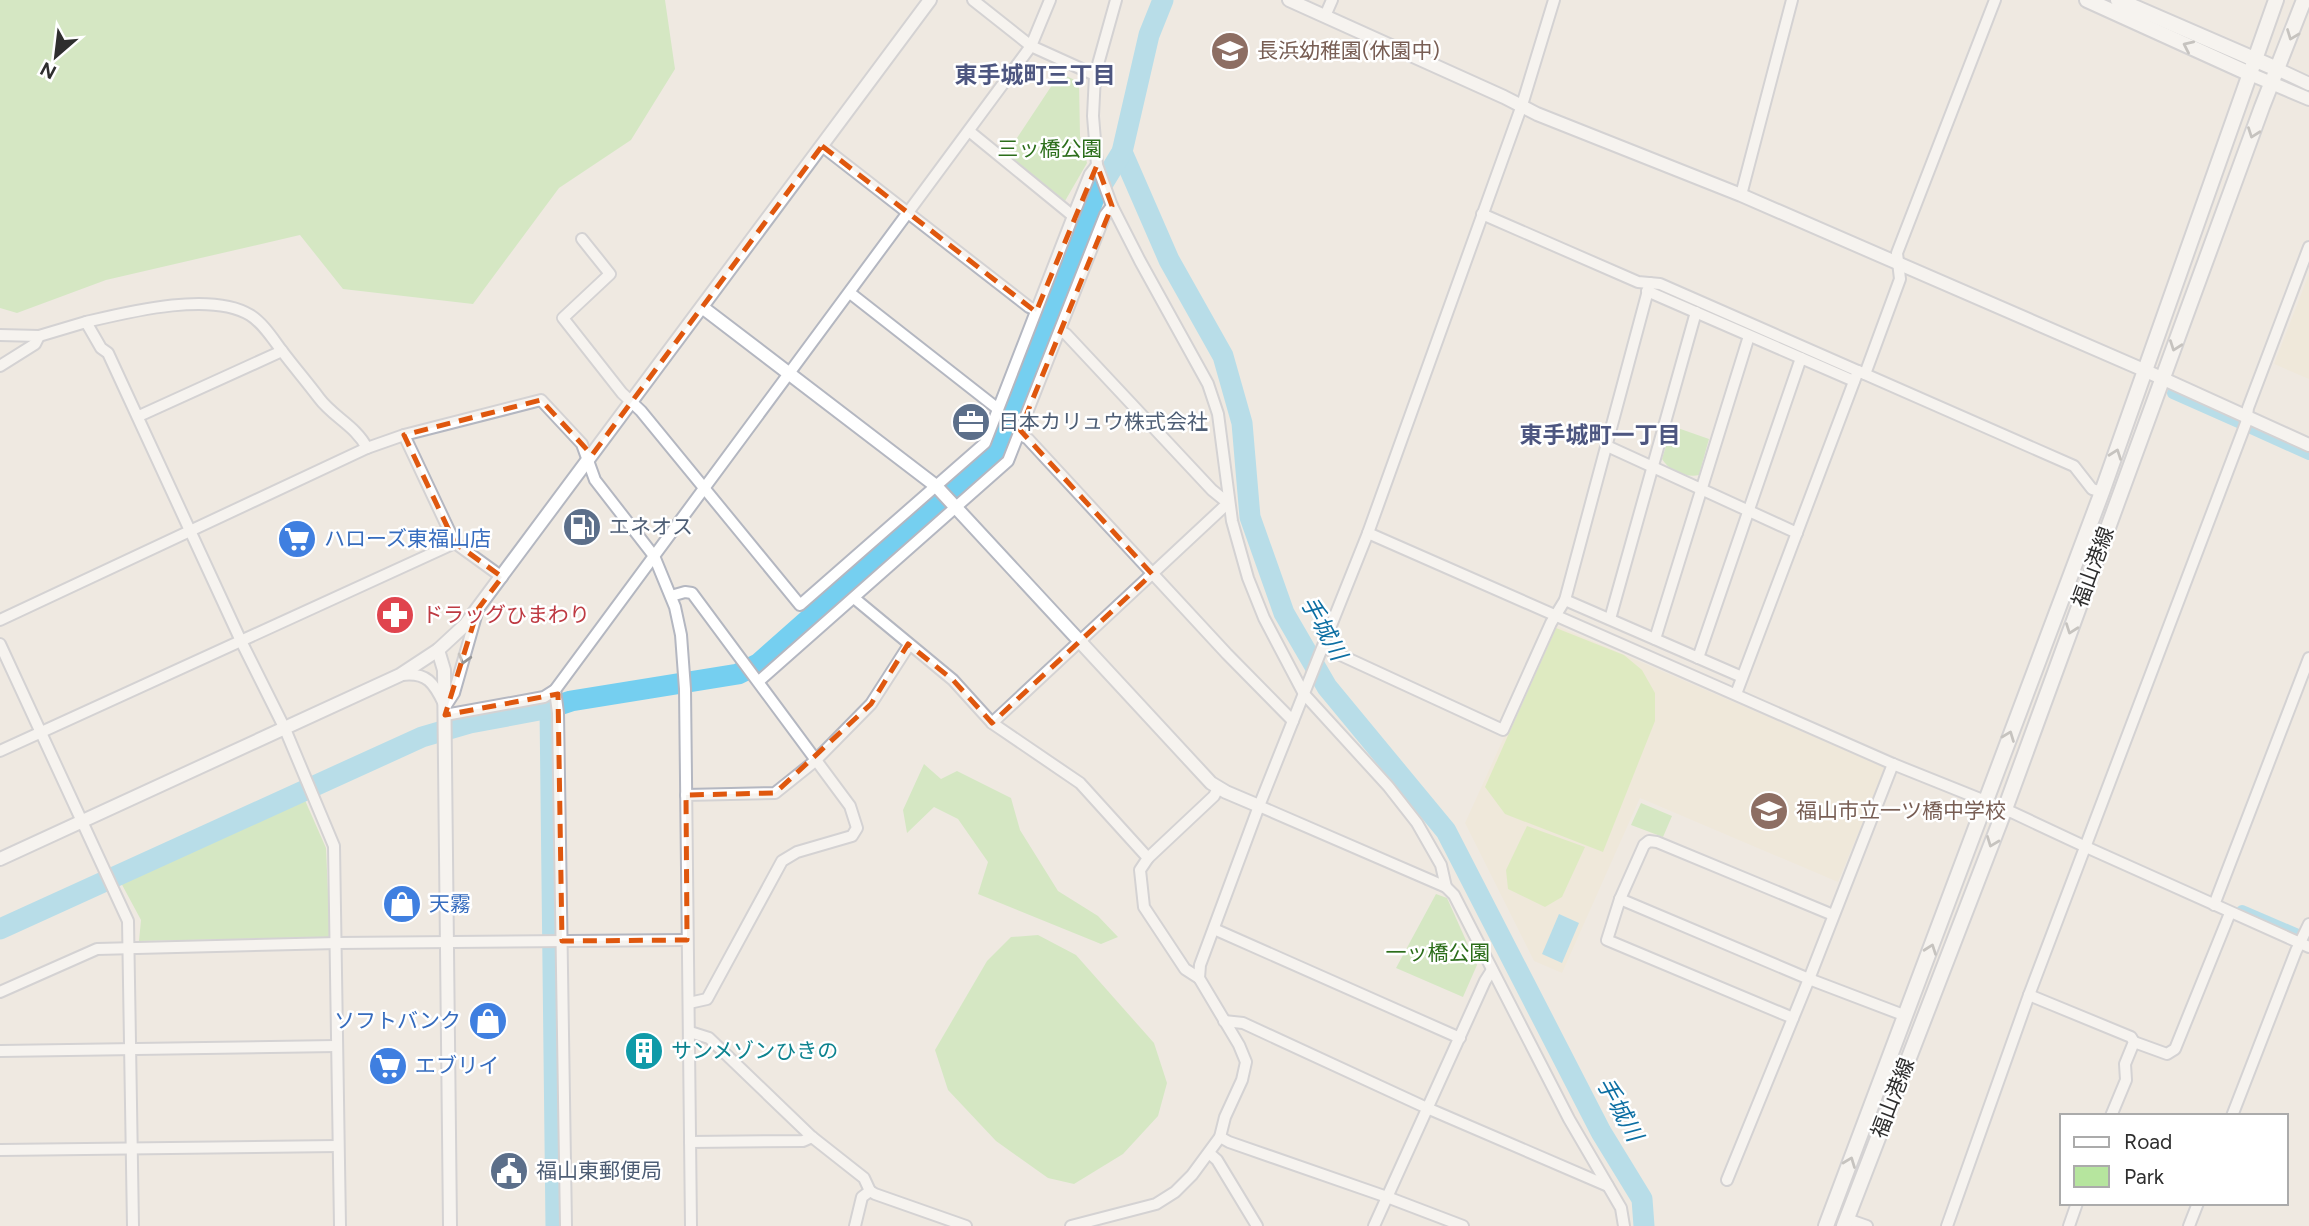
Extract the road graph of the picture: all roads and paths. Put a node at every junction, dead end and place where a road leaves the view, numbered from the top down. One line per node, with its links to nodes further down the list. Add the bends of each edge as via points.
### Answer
1 (930, 0): 26 (street)
2 (973, 0): 16 (street)
3 (1050, 0): 16 (street)
4 (1116, 0): 20 (street)
5 (1289, 0): 15 (street)
6 (1332, 0): 15 (street)
7 (1554, 0): 24 (street)
8 (1792, 0): 28 (street)
9 (1995, 0): 35 (street, via 1897,253)
10 (2087, 0): 14 (main road)
11 (2118, 0): 14 (main road)
12 (2276, 0): 17 (main road, 福山港線)
13 (2304, 0): 18 (main road, 福山港線, one-way to 18)
14 (2135, 9): 17 (main road); 19 (main road, one-way to 14)
15 (1325, 16): 24 (street)
16 (1031, 46): 20 (street); 25 (street)
17 (2255, 59): 18 (main road); 19 (main road, 福山港線)
18 (2277, 69): 21 (main road, 福山港線); 22 (street)
19 (2250, 74): 21 (street); 49 (main road, 福山港線)
20 (1095, 75): 27 (street)
21 (2271, 83): 23 (street); 52 (main road, 福山港線, one-way to 52)
22 (2309, 84)
23 (2309, 99)
24 (1522, 105): 28 (street); 31 (street)
25 (969, 131): 30 (street); 32 (street)
26 (822, 146): 30 (street); 38 (street)
27 (1097, 167): 29 (street); 32 (street)
28 (1741, 195): 35 (street)
29 (1111, 201): 42 (street); 68 (street, via 1208,384 1218,415)
30 (909, 213): 37 (street); 39 (street)
31 (1482, 214): 36 (street); 72 (street)
32 (1073, 216): 39 (street)
33 (582, 239): 53 (street, via 610,274 563,318)
34 (2309, 247): 56 (street)
35 (1899, 264): 49 (street); 51 (street, via 1900,279)
36 (1649, 287): 40 (street); 51 (street, via 1660,284); 60 (street)
37 (850, 293): 50 (street); 54 (street)
38 (702, 307): 50 (street); 53 (street)
39 (1036, 310): 54 (street)
40 (1696, 312): 45 (street); 63 (street)
41 (86, 323): 44 (street); 46 (street, via 149,309 209,304 253,316); 55 (street, via 108,353)
42 (1060, 331): 57 (street); 68 (street)
43 (0, 335): 44 (street)
44 (39, 336): 48 (street, via 36,344)
45 (1749, 336): 47 (street); 66 (street)
46 (282, 351): 55 (street); 61 (street, via 324,405 361,437)
47 (1801, 358): 51 (street); 70 (street)
48 (0, 366)
49 (2146, 371): 52 (street); 67 (main road, 福山港線, one-way to 49)
50 (789, 374): 64 (street); 65 (street)
51 (1859, 375): 67 (street, via 2074,466 2092,489); 73 (street)
52 (2163, 379): 56 (street); 112 (main road, 福山港線, one-way to 112)
53 (632, 402): 62 (street); 64 (street)
54 (998, 409): 65 (street, via 985,443)
55 (139, 416): 71 (street)
56 (2246, 417): 59 (street); 114 (street)
57 (1019, 434): 69 (street, via 1008,461); 76 (street)
58 (404, 435): 61 (street); 62 (street, via 541,400 582,444); 74 (street)
59 (2309, 444)
60 (1607, 446): 63 (street); 80 (street)
61 (367, 448): 71 (street)
62 (588, 461): 75 (street, via 595,480); 77 (street)
63 (1653, 468): 66 (street); 83 (street)
64 (705, 488): 65 (street, via 800,605); 75 (street)
65 (938, 489): 69 (street)
66 (1701, 489): 70 (street); 85 (street)
67 (2102, 492): 110 (main road, 福山港線, one-way to 67)
68 (1228, 503): 76 (street); 97 (street, via 1264,618 1296,683)
69 (954, 507): 79 (street); 87 (street)
70 (1748, 512): 73 (street); 92 (street)
71 (192, 532): 84 (street); 86 (street)
72 (1368, 533): 82 (street); 91 (street)
73 (1797, 533): 95 (street)
74 (455, 543): 77 (street); 86 (street)
75 (654, 556): 78 (street); 99 (street)
76 (1152, 574): 87 (street); 101 (street)
77 (502, 577): 81 (street)
78 (671, 596): 96 (street, via 692,593); 109 (street, via 684,674)
79 (854, 598): 89 (street); 96 (street)
80 (1565, 600): 82 (street); 83 (street)
81 (478, 609): 90 (street); 100 (street, one-way to 100)
82 (1556, 616): 91 (street, via 1503,730); 98 (street)
83 (1610, 619): 85 (street)
84 (0, 620)
85 (1655, 639): 92 (street)
86 (241, 641): 103 (street); 104 (street)
87 (1079, 642): 102 (street); 108 (street)
88 (0, 644): 104 (street)
89 (909, 645): 102 (street, via 953,680); 106 (street, via 871,704)
90 (438, 650): 94 (street); 100 (street, via 444,670)
91 (1322, 650): 97 (street)
92 (1698, 658): 95 (street)
93 (2309, 658): 119 (street)
94 (400, 675): 100 (street, via 414,673 432,683); 103 (street)
95 (1742, 677): 98 (street)
96 (757, 679): 106 (street)
97 (1305, 691): 101 (street); 117 (street, via 1417,823 1441,865)
98 (1736, 694): 107 (street)
99 (556, 695): 100 (street); 125 (street)
100 (445, 721): 127 (street)
101 (1293, 721): 111 (street)
102 (992, 723): 115 (street, via 1080,783)
103 (285, 729): 113 (street); 126 (street, via 334,846)
104 (39, 733): 105 (street); 113 (street)
105 (0, 751)
106 (815, 761): 109 (street, via 775,793); 135 (street, via 850,806 856,832 782,861 707,999)
107 (1893, 764): 110 (street); 121 (street)
108 (1218, 788): 111 (street); 115 (street)
109 (686, 795): 124 (street)
110 (1985, 800): 112 (street); 136 (main road, 福山港線, one-way to 110)
111 (1259, 806): 117 (street); 123 (street)
112 (2005, 809): 114 (street); 161 (main road, 福山港線, one-way to 161)
113 (82, 822): 116 (street); 129 (street, via 126,914)
114 (2086, 848): 119 (street); 134 (street)
115 (1148, 858): 131 (street, via 1140,870 1144,907 1185,968)
116 (0, 859)
117 (1446, 887): 130 (street)
118 (1620, 899): 121 (street, via 1649,841); 132 (street); 137 (street, via 1606,940)
119 (2214, 905): 120 (street)
120 (2230, 913): 128 (street); 141 (street, via 2175,1049 2167,1054)
121 (1833, 915): 132 (street)
122 (2309, 924): 128 (street)
123 (1214, 929): 131 (street); 140 (street)
124 (687, 940): 125 (street); 135 (street)
125 (556, 942): 127 (street); 166 (street)
126 (337, 943): 127 (street); 129 (street); 142 (street)
127 (447, 944): 165 (street)
128 (2304, 945): 147 (street)
129 (128, 948): 133 (street, via 97,949); 143 (street)
130 (1492, 970): 140 (street); 156 (street)
131 (1199, 978): 138 (street)
132 (1809, 979): 136 (street); 137 (street)
133 (0, 992)
134 (2029, 995): 141 (street); 176 (street)
135 (689, 1003): 139 (street)
136 (1906, 1016): 174 (main road, 福山港線, one-way to 136)
137 (1793, 1018): 155 (street)
138 (1224, 1021): 145 (street, via 1242,1023); 149 (street, via 1246,1062)
139 (690, 1032): 148 (street, via 709,1038); 150 (street)
140 (1460, 1038): 145 (street)
141 (2134, 1042): 146 (street, via 2125,1064 2126,1080)
142 (336, 1046): 143 (street); 151 (street)
143 (129, 1049): 144 (street); 152 (street)
144 (0, 1051)
145 (1427, 1108): 156 (street); 158 (street)
146 (2112, 1114)
147 (2233, 1114)
148 (812, 1137): 150 (street, via 803,1141); 157 (street, via 864,1178)
149 (1220, 1137): 154 (street); 158 (street)
150 (690, 1142): 167 (street)
151 (338, 1146): 152 (street); 164 (street)
152 (132, 1149): 153 (street); 163 (street)
153 (0, 1150)
154 (1209, 1153): 162 (street, via 1175,1192 1156,1204); 170 (street)
155 (1727, 1180)
156 (1608, 1186): 173 (street, via 1621,1208)
157 (870, 1191): 168 (street, via 862,1198); 169 (street)
158 (1387, 1197): 171 (street); 172 (street)
159 (2076, 1205): 177 (street)
160 (2194, 1205): 178 (street)
161 (1845, 1222): 175 (street)
162 (1080, 1225)
163 (133, 1226)
164 (340, 1226)
165 (450, 1226)
166 (566, 1226)
167 (691, 1226)
168 (855, 1226)
169 (967, 1226)
170 (1257, 1226)
171 (1374, 1226)
172 (1463, 1226)
173 (1624, 1226)
174 (1826, 1226)
175 (1867, 1226)
176 (1947, 1226)
177 (2069, 1226)
178 (2189, 1226)

